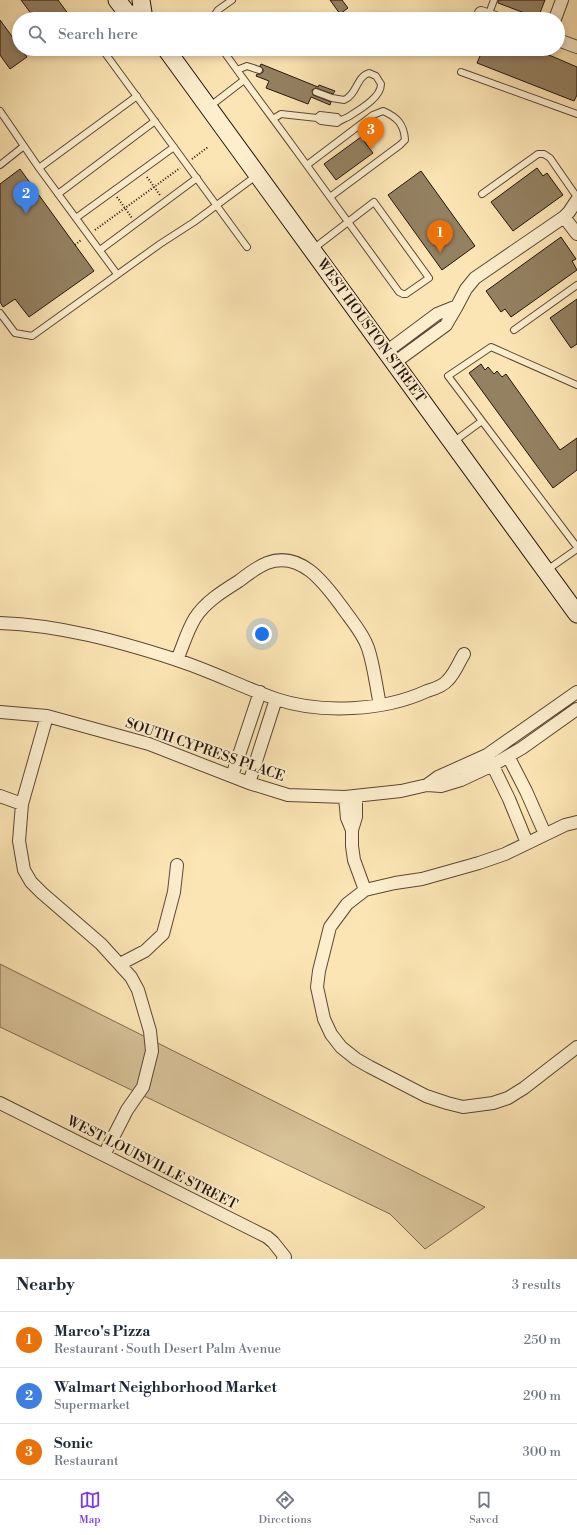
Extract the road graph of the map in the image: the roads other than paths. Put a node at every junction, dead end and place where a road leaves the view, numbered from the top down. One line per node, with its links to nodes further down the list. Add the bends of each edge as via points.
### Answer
1 (118, 0): 6 (main road)
2 (141, 0): 7 (main road)
3 (232, 0): 8 (lane)
4 (494, 0): 9 (lane)
5 (562, 0): 10 (street)
6 (126, 12)
7 (143, 12)
8 (217, 12)
9 (490, 12)
10 (558, 12)
11 (565, 43): 12 (street)
12 (577, 48)
13 (107, 56): 21 (lane)
14 (171, 56): 22 (main road, WEST HOUSTON STREET)
15 (227, 56): 16 (lane)
16 (237, 70): 17 (lane, via 248,66); 19 (lane)
17 (259, 70)
18 (461, 72): 24 (lane)
19 (244, 80): 22 (lane); 25 (lane)
20 (316, 92): 25 (lane, via 344,100 351,95 364,75 371,74 379,78 381,87 378,95 336,123 281,114)
21 (137, 96): 26 (lane); 31 (lane)
22 (209, 108): 32 (main road, WEST HOUSTON STREET)
23 (0, 112): 27 (lane)
24 (577, 114)
25 (273, 119): 30 (lane)
26 (155, 121): 28 (lane); 34 (lane)
27 (24, 146): 29 (lane); 31 (lane)
28 (174, 147): 33 (lane); 41 (lane)
29 (0, 165)
30 (307, 165): 36 (lane); 36 (lane, via 373,115 383,112 397,120 405,132 405,140)
31 (39, 168): 34 (lane)
32 (258, 175): 39 (lane); 46 (main road, WEST HOUSTON STREET)
33 (197, 178): 39 (lane); 45 (lane)
34 (58, 194): 41 (lane)
35 (482, 194): 37 (lane, via 538,154 544,154 550,158)
36 (330, 197): 42 (lane)
37 (577, 197)
38 (577, 200): 40 (street)
39 (217, 206): 44 (lane); 47 (lane)
40 (564, 217): 43 (street); 49 (street, via 475,278)
41 (76, 218): 45 (lane)
42 (348, 222): 42 (lane, via 374,202 429,278 409,293 400,294); 46 (lane)
43 (577, 234)
44 (247, 247)
45 (100, 250): 47 (lane)
46 (312, 250): 54 (main road, WEST HOUSTON STREET)
47 (117, 274): 50 (lane, via 32,336 15,333)
48 (577, 285): 53 (lane)
49 (457, 306): 51 (street); 52 (street, via 446,325)
50 (0, 313)
51 (431, 319): 52 (street); 54 (street)
52 (439, 330): 54 (street)
53 (514, 330)
54 (390, 358): 57 (main road, WEST HOUSTON STREET)
55 (577, 385): 56 (lane, via 491,347 448,376)
56 (482, 421): 57 (lane); 58 (lane)
57 (452, 443): 59 (main road, WEST HOUSTON STREET)
58 (576, 550): 59 (lane)
59 (546, 571): 60 (main road, WEST HOUSTON STREET)
60 (577, 614)
61 (0, 623): 63 (street, via 20,623 72,632 127,644)
62 (464, 654): 67 (street, via 448,680 418,695)
63 (177, 660): 64 (street); 67 (street, via 195,618 204,607 257,568 277,560 288,561 304,566 327,586 364,638 369,648)
64 (260, 692): 66 (street); 73 (street)
65 (577, 692): 72 (street, SOUTH CYPRESS PLACE)
66 (276, 699): 67 (street, via 306,706 332,708); 75 (street)
67 (380, 705)
68 (577, 709): 71 (street, SOUTH CYPRESS PLACE)
69 (0, 712): 70 (street, SOUTH CYPRESS PLACE)
70 (47, 716): 73 (street, SOUTH CYPRESS PLACE, via 149,744); 79 (street)
71 (508, 756): 72 (street, SOUTH CYPRESS PLACE); 74 (street)
72 (490, 760): 76 (street); 78 (street, SOUTH CYPRESS PLACE, via 438,777 426,785 401,791)
73 (232, 776): 75 (street, SOUTH CYPRESS PLACE)
74 (521, 781): 76 (street); 81 (street)
75 (249, 783): 78 (street, SOUTH CYPRESS PLACE, via 288,795)
76 (504, 789): 82 (street)
77 (0, 796): 79 (street)
78 (350, 797): 84 (street, via 356,817 352,830 354,860)
79 (22, 804): 85 (street, via 19,841 24,870 31,882)
80 (577, 822): 81 (street)
81 (545, 834): 82 (street)
82 (528, 843): 84 (street, via 505,854 452,872)
83 (177, 865): 85 (street, via 174,892 162,934 145,951)
84 (365, 890): 86 (street, via 347,904 330,927 317,987 324,1019 331,1034 341,1047 356,1059 426,1096 463,1107 508,1098)
85 (120, 964): 88 (street, via 138,990 150,1030 152,1051 143,1087 127,1110)
86 (577, 1047)
87 (0, 1104): 88 (street, WEST LOUISVILLE STREET)
88 (104, 1155): 89 (street, WEST LOUISVILLE STREET, via 267,1237)
89 (284, 1258)

